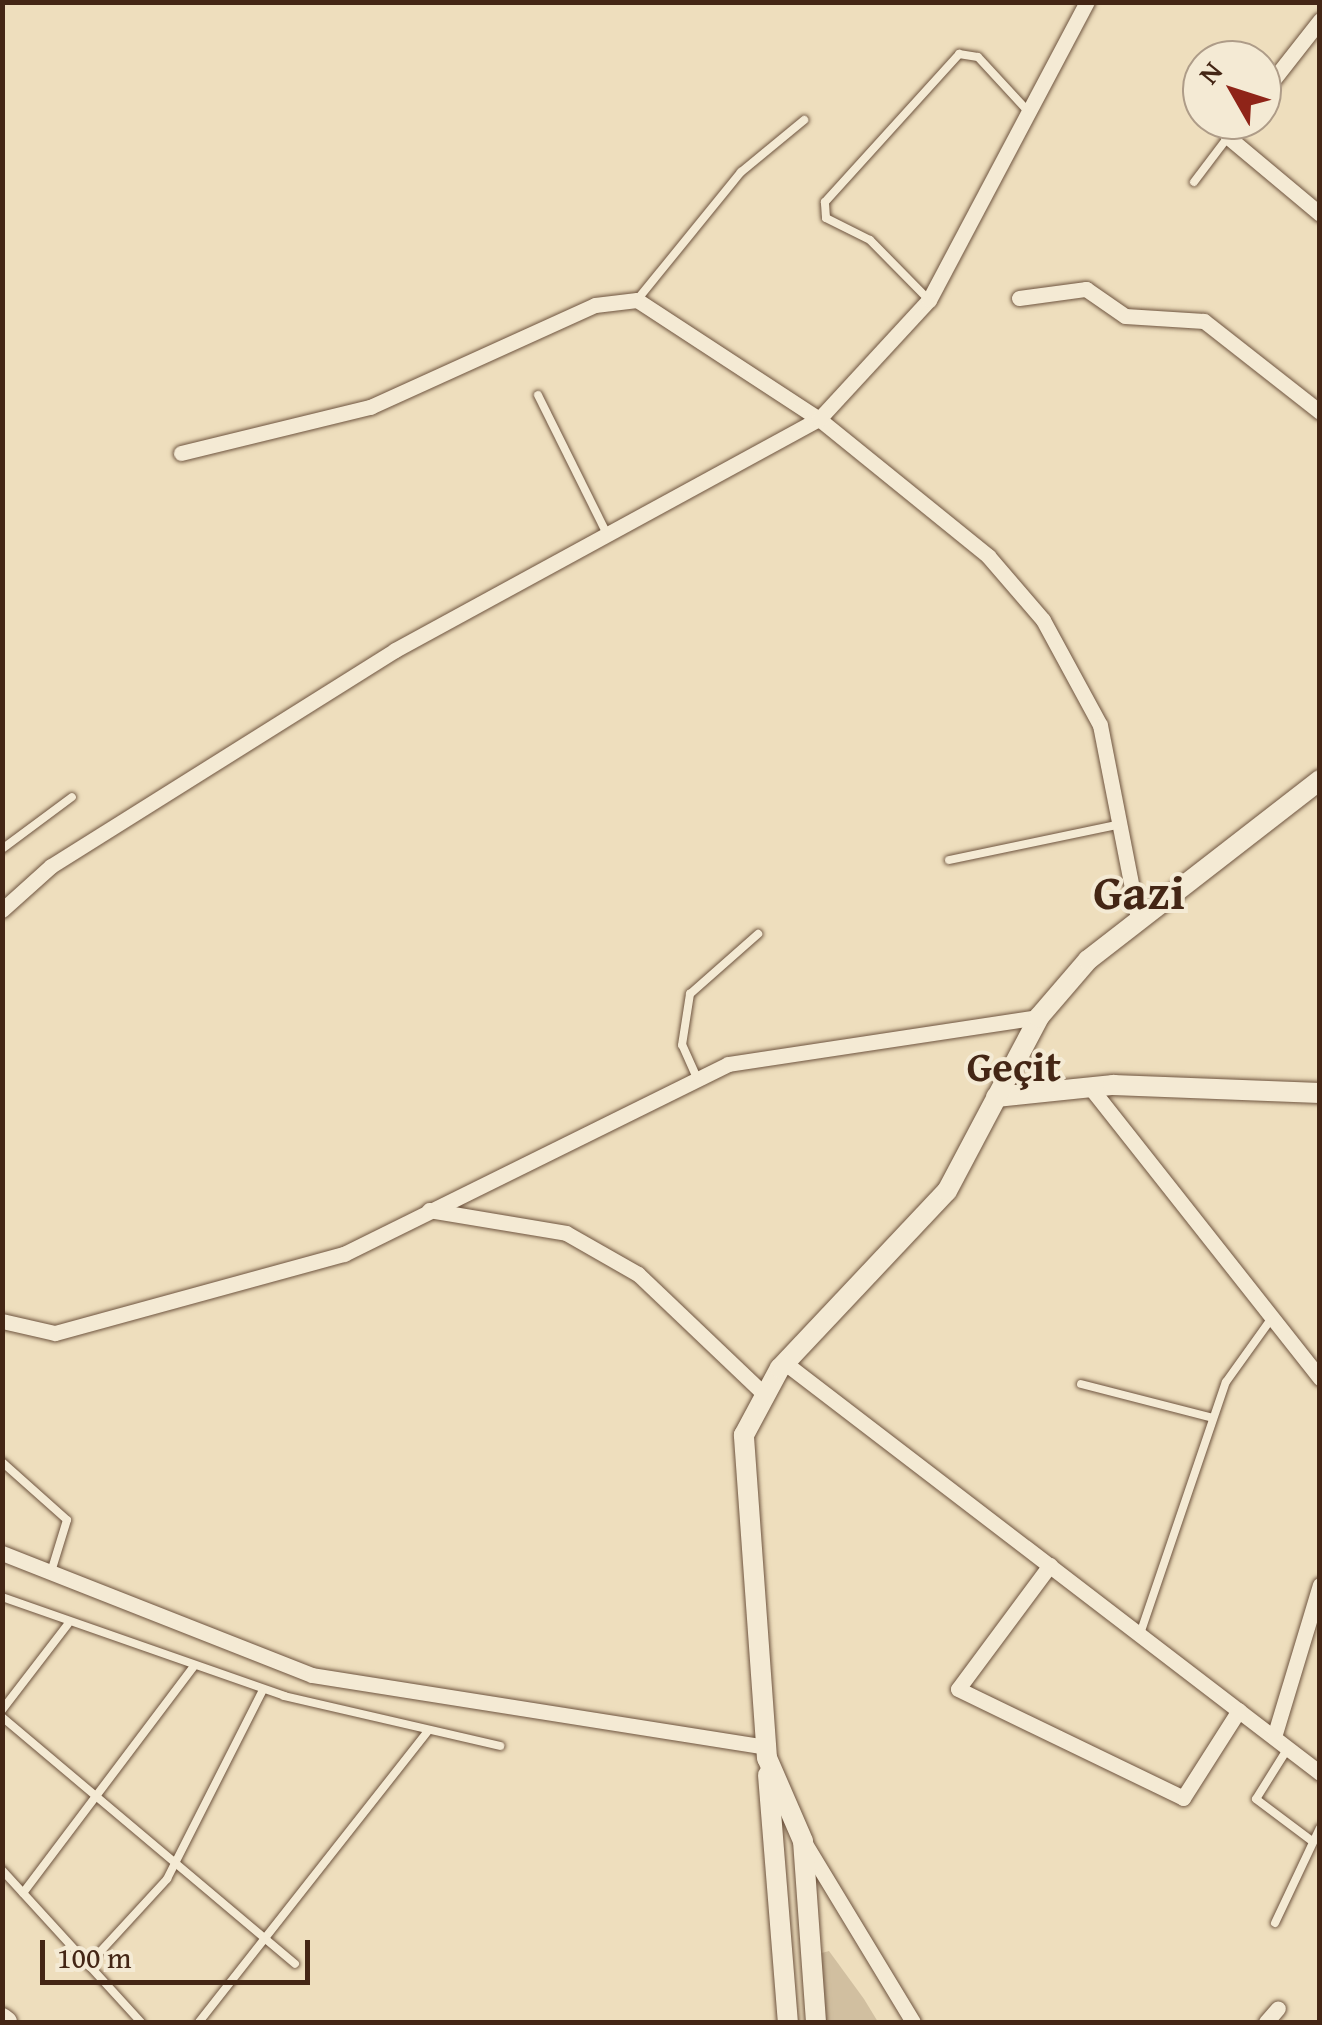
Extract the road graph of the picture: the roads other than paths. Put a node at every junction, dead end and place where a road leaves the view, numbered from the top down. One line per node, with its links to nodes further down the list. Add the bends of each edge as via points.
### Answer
1 (1087, 2): 4 (street)
2 (1320, 20): 3 (street)
3 (1282, 68)
4 (1025, 108): 12 (street); 12 (lane, via 978,57 959,54 825,202 826,218 870,240)
5 (804, 120): 11 (lane, via 741,172)
6 (1226, 140): 8 (lane)
7 (1230, 140): 9 (street)
8 (1194, 182)
9 (1320, 214)
10 (1018, 298): 14 (street, via 1086,289 1125,316 1204,320)
11 (636, 300): 15 (street); 16 (street, via 596,305 370,407)
12 (929, 300): 15 (street)
13 (538, 396): 17 (lane)
14 (1320, 412)
15 (818, 419): 17 (street); 20 (street, via 988,556 1043,620 1100,724)
16 (181, 454)
17 (607, 534): 23 (street, via 395,650 51,866)
18 (1320, 780): 24 (street)
19 (72, 797): 21 (lane)
20 (1117, 826): 22 (lane); 24 (street)
21 (2, 848)
22 (949, 860)
23 (2, 910)
24 (1138, 918): 26 (street)
25 (758, 934): 27 (lane, via 690,994 682,1045)
26 (1039, 1017): 27 (street, via 728,1064); 30 (street)
27 (698, 1078): 31 (street)
28 (1090, 1087): 29 (street); 30 (street); 33 (street)
29 (1320, 1093)
30 (996, 1096): 34 (street, via 946,1190)
31 (429, 1210): 32 (street, via 344,1254 55,1333); 37 (street, via 566,1233 638,1274)
32 (2, 1320)
33 (1269, 1322): 35 (street); 38 (lane)
34 (785, 1363): 37 (street); 41 (street)
35 (1320, 1378)
36 (1082, 1384): 38 (lane)
37 (765, 1395): 55 (street, via 744,1435)
38 (1212, 1418): 46 (lane)
39 (2, 1462): 42 (lane, via 67,1520)
40 (2, 1554): 42 (street)
41 (1050, 1565): 46 (street); 49 (street, via 958,1690 1183,1798)
42 (51, 1572): 55 (street, via 312,1675)
43 (1320, 1585): 52 (street)
44 (2, 1597): 45 (lane)
45 (68, 1624): 47 (lane); 50 (lane)
46 (1140, 1634): 49 (street)
47 (193, 1667): 48 (lane); 57 (lane)
48 (263, 1690): 51 (lane); 61 (lane)
49 (1239, 1710): 52 (street)
50 (2, 1714): 57 (lane)
51 (427, 1732): 53 (lane); 65 (lane)
52 (1274, 1738): 54 (street)
53 (500, 1746)
54 (1288, 1748): 56 (street); 60 (lane, via 1256,1799)
55 (767, 1752): 59 (street); 71 (street)
56 (1320, 1773)
57 (96, 1796): 61 (lane); 63 (lane)
58 (1320, 1828): 60 (lane)
59 (803, 1841): 72 (street); 73 (street)
60 (1312, 1841): 64 (lane)
61 (176, 1864): 65 (lane); 67 (lane)
62 (2, 1870): 63 (lane)
63 (23, 1893): 67 (lane)
64 (1275, 1923)
65 (265, 1939): 66 (lane); 70 (lane)
66 (294, 1964)
67 (88, 1965): 69 (lane)
68 (1278, 2008): 74 (street)
69 (141, 2022)
70 (199, 2022)
71 (788, 2022)
72 (816, 2022)
73 (913, 2022)
74 (1266, 2022)

